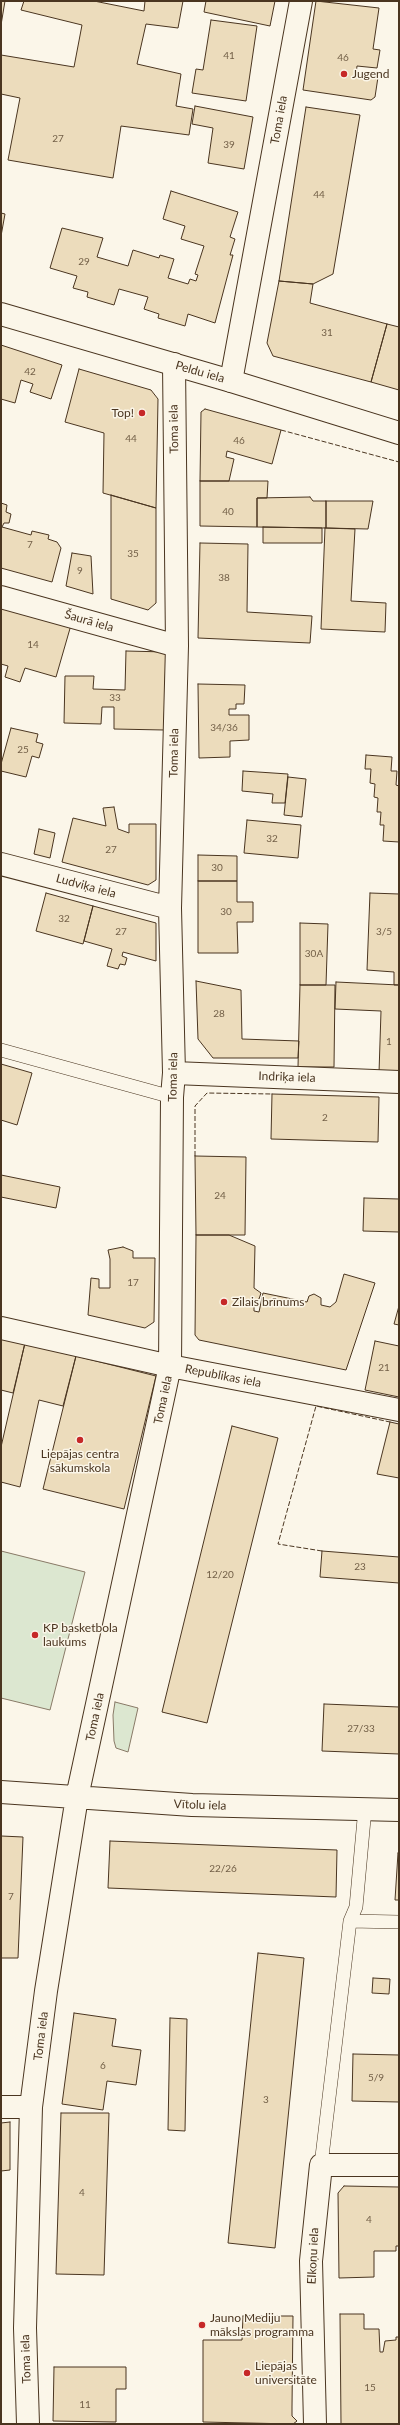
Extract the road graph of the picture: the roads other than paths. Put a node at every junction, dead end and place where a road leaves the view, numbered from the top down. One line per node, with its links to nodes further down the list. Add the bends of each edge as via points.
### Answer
1 (301, 1): 4 (street, Toma iela)
2 (1, 314): 3 (street, Peldu iela)
3 (174, 364): 4 (street, Peldu iela); 7 (street, Toma iela)
4 (231, 381): 5 (street, Peldu iela)
5 (399, 433)
6 (1, 597): 7 (street, Šaurā iela)
7 (177, 646): 9 (street, Toma iela)
8 (1, 864): 9 (street, Ludviķa iela)
9 (170, 908): 11 (street, Toma iela)
10 (1, 1050): 13 (lane)
11 (174, 1073): 12 (street, Indriķa iela); 13 (street, Toma iela)
12 (399, 1082)
13 (172, 1097): 15 (street, Toma iela)
14 (1, 1328): 15 (street, Republikas iela)
15 (170, 1366): 16 (street, Republikas iela); 18 (street, Toma iela)
16 (399, 1410)
17 (1, 1792): 18 (street, Vītolu iela)
18 (77, 1797): 19 (street, Vītolu iela, via 192,1805); 24 (street, Toma iela, via 46,1991)
19 (365, 1808): 20 (street, Vītolu iela); 21 (lane, via 356,1907)
20 (399, 1810)
21 (350, 1921): 22 (lane); 25 (lane)
22 (399, 1922)
23 (1, 2107): 24 (street)
24 (31, 2107): 27 (street, Toma iela, via 25,2328)
25 (321, 2165): 26 (street); 28 (street, Elkoņu iela, via 311,2261)
26 (399, 2165)
27 (28, 2424)
28 (315, 2424)

